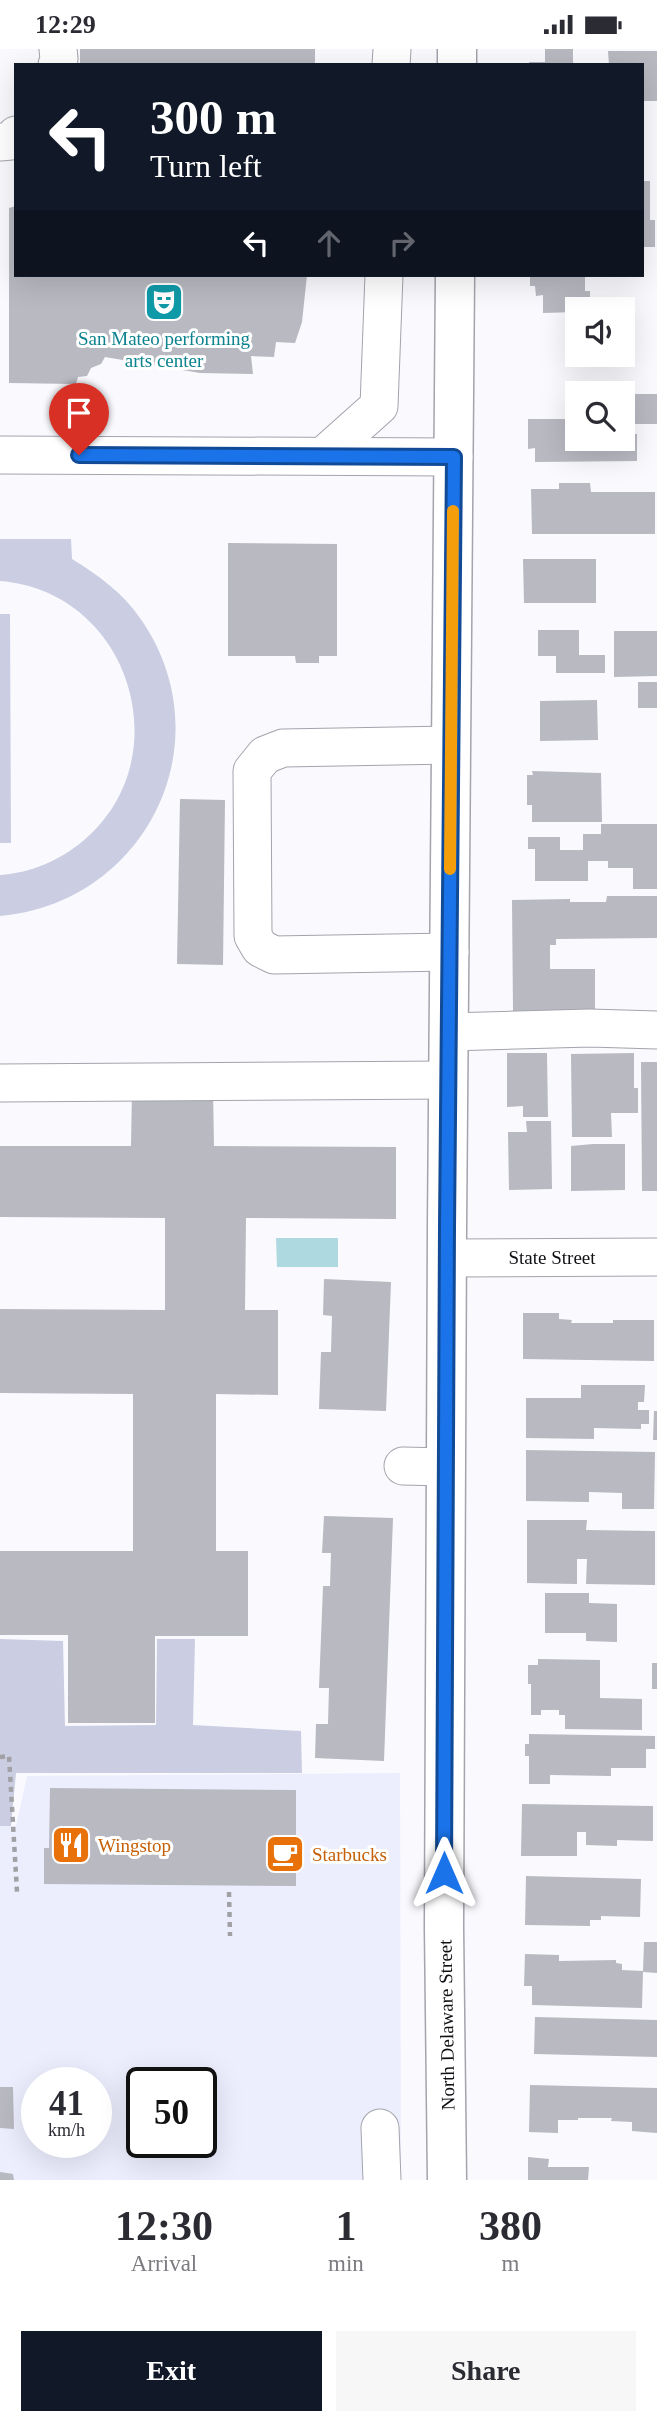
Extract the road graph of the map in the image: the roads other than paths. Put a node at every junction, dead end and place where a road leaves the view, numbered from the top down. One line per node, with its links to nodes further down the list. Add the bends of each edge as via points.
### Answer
1 (384, 277): 3 (street)
2 (455, 277): 7 (main road, North Delaware Street)
3 (379, 406): 5 (street); 6 (street)
4 (0, 455): 5 (street)
5 (323, 456): 6 (street)
6 (381, 457): 7 (street)
7 (454, 457): 8 (main road, North Delaware Street)
8 (451, 745): 9 (main road, North Delaware Street); 9 (street, via 283,748 265,755 252,771 253,936 260,948 274,955)
9 (450, 952): 11 (main road, North Delaware Street)
10 (657, 1030): 11 (street)
11 (449, 1032): 12 (main road, North Delaware Street)
12 (448, 1080): 13 (street); 15 (main road, North Delaware Street)
13 (0, 1083)
14 (657, 1257): 15 (street, State Street)
15 (447, 1258): 17 (main road, North Delaware Street)
16 (403, 1466): 17 (street)
17 (446, 1467): 20 (main road, North Delaware Street)
18 (380, 2128): 19 (street)
19 (382, 2180)
20 (447, 2180)

